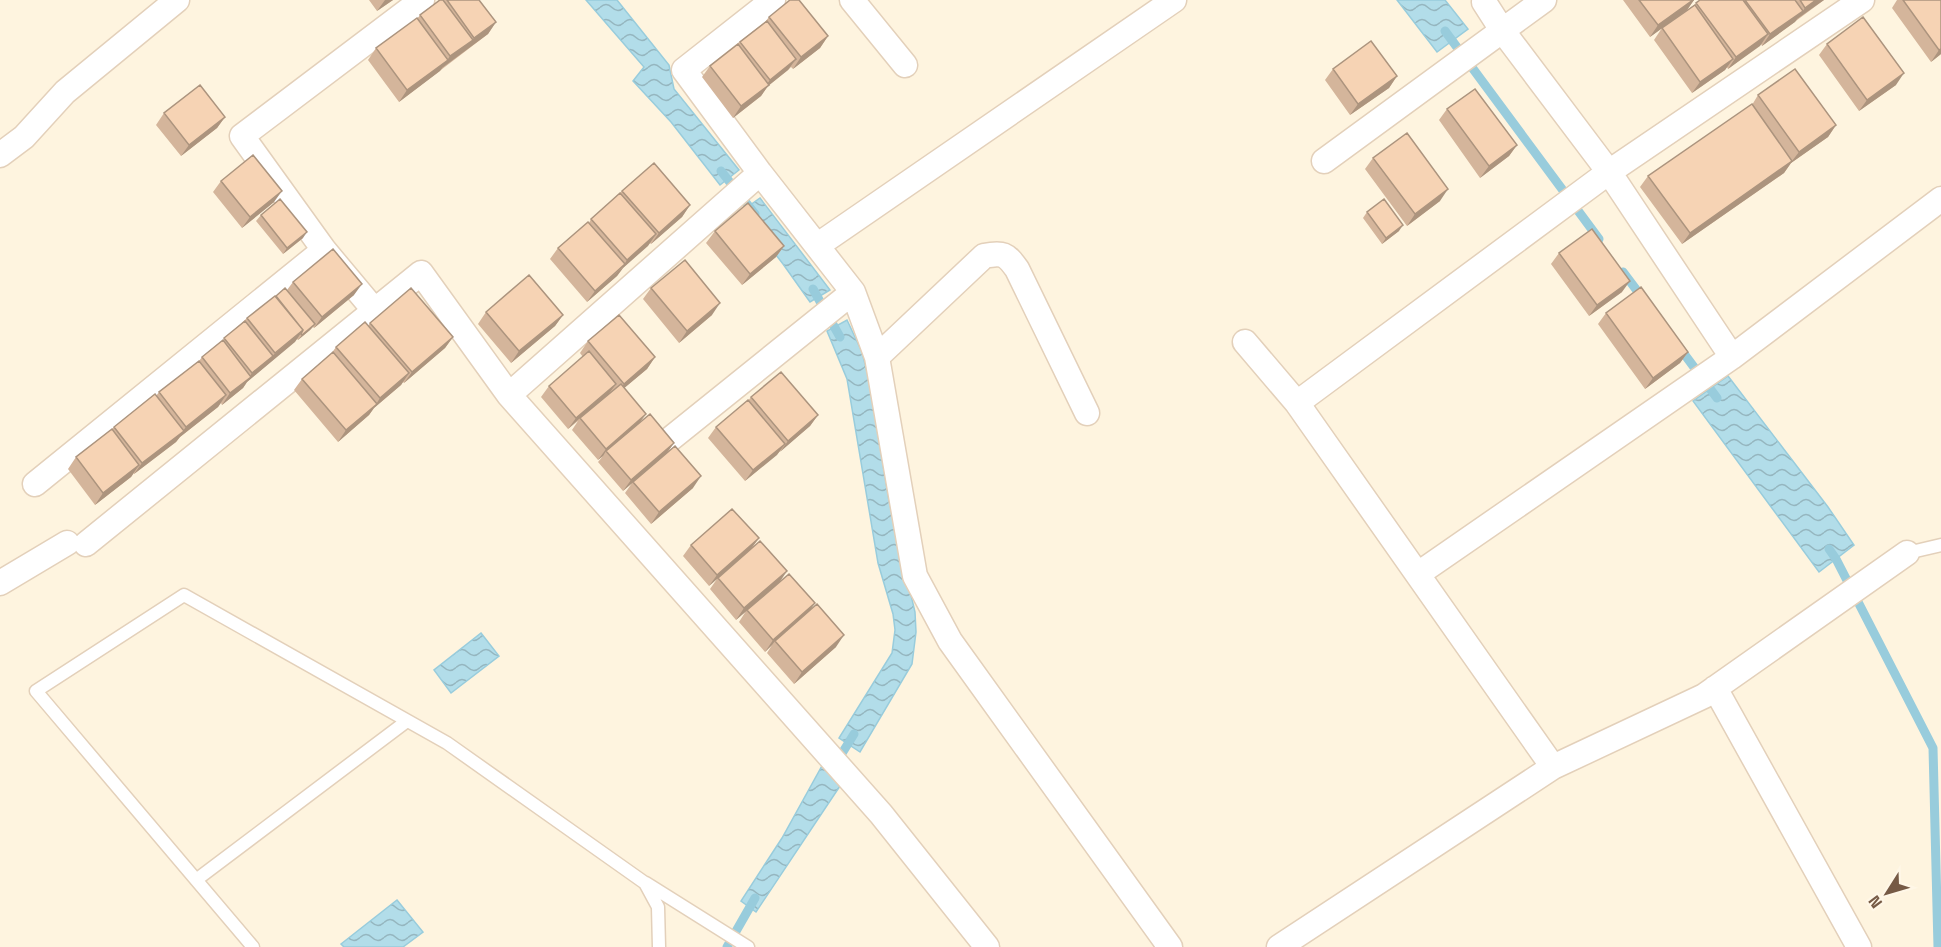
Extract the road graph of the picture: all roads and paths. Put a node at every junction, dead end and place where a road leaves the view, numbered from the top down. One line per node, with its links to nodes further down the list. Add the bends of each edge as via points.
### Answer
1 (177, 0): 11 (street, via 65,92 24,137)
2 (422, 0): 17 (street, via 242,136)
3 (773, 0): 14 (street, via 684,70)
4 (852, 0): 10 (street)
5 (1174, 0): 16 (street)
6 (1544, 0): 9 (street)
7 (1862, 0): 13 (street)
8 (1484, 2): 9 (street)
9 (1502, 30): 12 (street); 13 (street)
10 (905, 65)
11 (0, 155)
12 (1324, 161)
13 (1609, 172): 22 (street); 24 (street)
14 (760, 173): 16 (street); 23 (street)
15 (1941, 199): 22 (street)
16 (818, 245): 18 (street)
17 (324, 250): 19 (street); 27 (street)
18 (853, 292): 21 (street); 26 (street)
19 (375, 311): 23 (street, via 421,273); 31 (street, via 77,543)
20 (1245, 342): 24 (street)
21 (877, 357): 25 (street, via 984,256 998,253 1008,256 1017,269); 41 (street, via 915,576 950,641)
22 (1732, 357): 30 (street)
23 (509, 395): 40 (street, via 881,814)
24 (1297, 403): 30 (street)
25 (1087, 412)
26 (669, 440)
27 (35, 484)
28 (1941, 545): 29 (lane)
29 (1907, 553): 32 (street)
30 (1418, 574): 34 (street)
31 (0, 583)
32 (1715, 688): 34 (street); 43 (street)
33 (407, 721): 35 (lane); 35 (lane, via 184,595 36,691); 36 (lane, via 447,743)
34 (1553, 767): 42 (street)
35 (196, 880): 37 (lane)
36 (645, 883): 38 (lane, via 658,907); 39 (lane)
37 (253, 947)
38 (659, 947)
39 (748, 947)
40 (987, 947)
41 (1170, 947)
42 (1279, 947)
43 (1859, 947)

